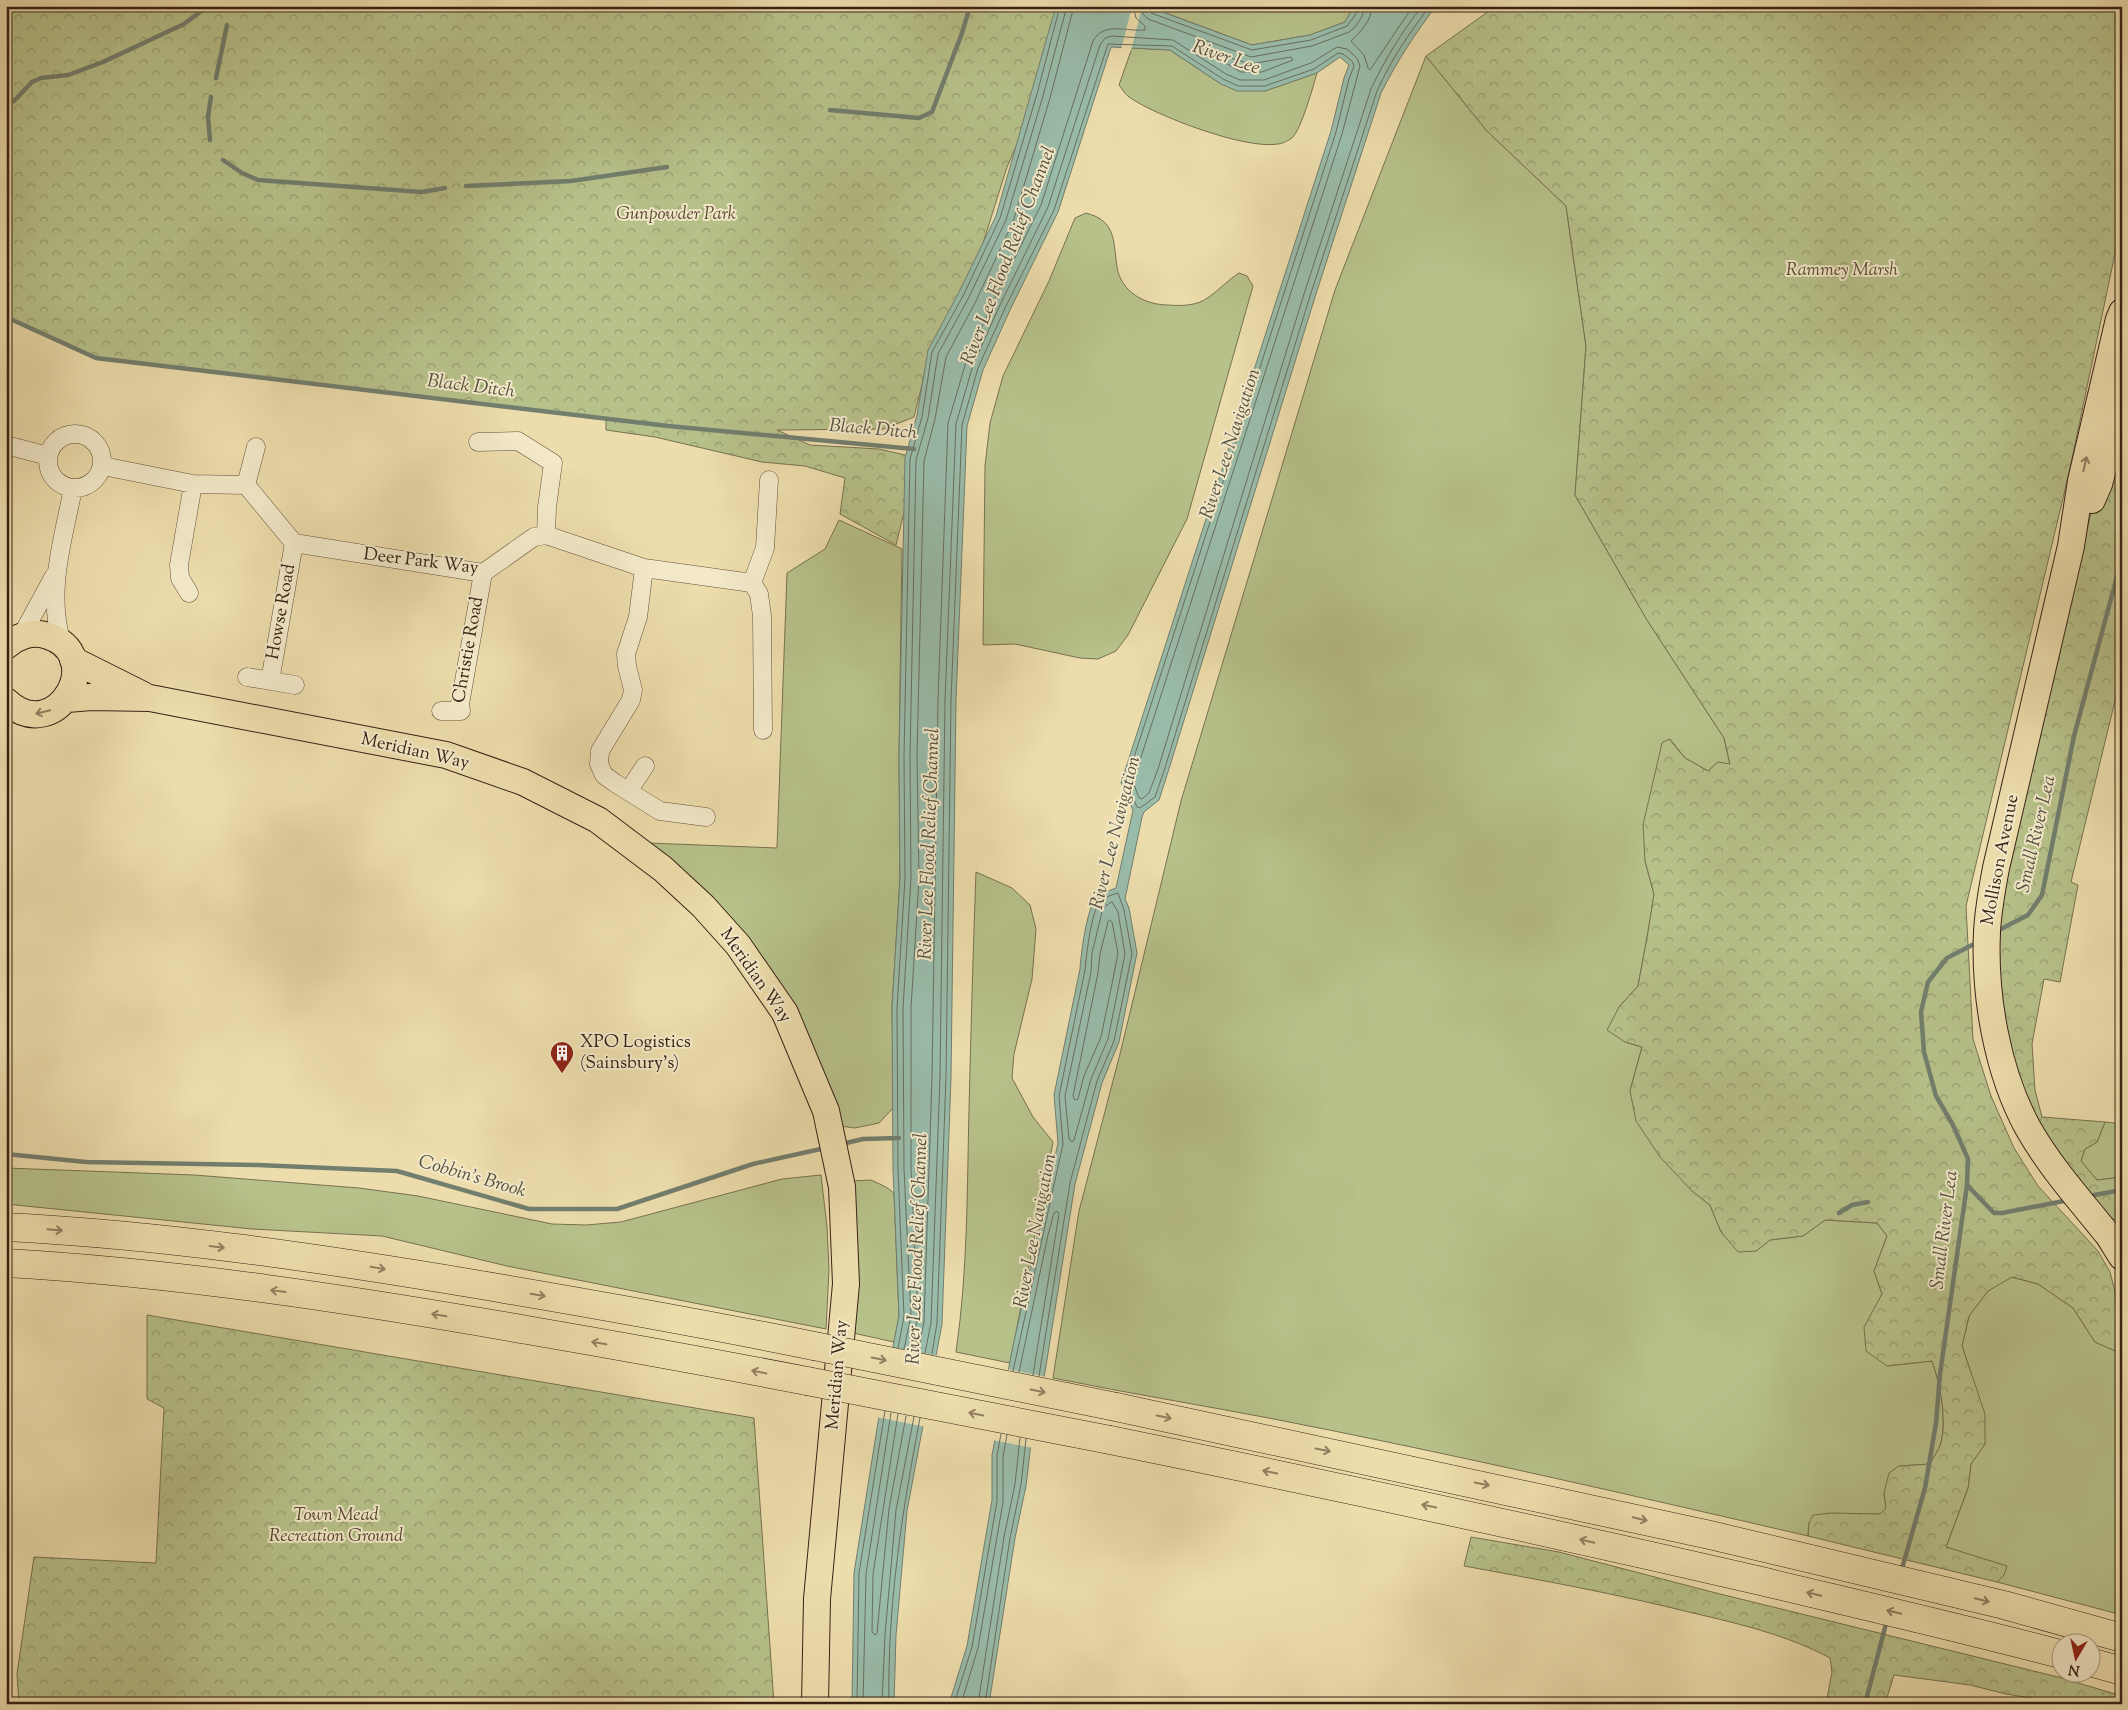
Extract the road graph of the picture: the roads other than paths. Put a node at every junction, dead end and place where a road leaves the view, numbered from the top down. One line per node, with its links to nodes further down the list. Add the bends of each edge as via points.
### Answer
1 (2122, 312): 14 (main road, Mollison Avenue, one-way to 1, via 2081,481)
2 (2122, 399): 14 (main road, Mollison Avenue, via 2099,484)
3 (478, 442): 12 (street, via 518,441 553,463)
4 (6, 445): 6 (street)
5 (256, 447): 10 (street)
6 (48, 456): 7 (street, via 59,438 80,434 98,446); 11 (street, via 48,468 53,478 62,486)
7 (102, 466): 9 (street); 11 (street, via 92,483)
8 (769, 480): 18 (street, via 765,548)
9 (193, 484): 10 (street); 19 (street, via 180,565 180,578)
10 (246, 485): 13 (street)
11 (73, 489): 16 (street)
12 (546, 536): 15 (street); 17 (street, Deer Park Way, via 534,537)
13 (294, 543): 17 (street, Deer Park Way); 23 (street, Howse Road)
14 (2071, 546): 34 (main road, Mollison Avenue, via 1996,868 1987,935 1989,997 2006,1074 2028,1127 2066,1184)
15 (644, 568): 18 (street); 31 (street, via 638,617 626,654 633,690 631,700 600,751 599,758 604,775)
16 (56, 573): 20 (street); 21 (street, via 56,626)
17 (483, 573): 28 (street, Christie Road, via 461,710)
18 (752, 583): 29 (street, via 760,594 762,616)
19 (189, 593)
20 (14, 641): 21 (main road, Meridian Way, via 40,633 52,637)
21 (68, 652): 25 (main road, Meridian Way); 26 (main road, via 76,676)
22 (247, 677): 23 (street, Howse Road)
23 (270, 681): 24 (street, Howse Road)
24 (295, 685)
25 (150, 698): 26 (main road, Meridian Way); 40 (main road, Meridian Way, via 446,755 522,782 598,820 663,869 738,945 785,1013 826,1111 842,1187 846,1284 817,1599)
26 (67, 699): 27 (main road, one-way to 27, via 58,707 35,714 23,712)
27 (6, 701)
28 (441, 711)
29 (763, 730)
30 (645, 766): 31 (street)
31 (629, 790): 32 (street, via 660,811)
32 (706, 817)
33 (6, 1226): 36 (highway, one-way to 36, bridge, via 165,1240 336,1262 594,1304 814,1346 1488,1486 1935,1588)
34 (2117, 1244)
35 (6, 1264): 37 (highway, one-way to 35, bridge, via 1861,1604 1440,1508 807,1381 338,1299 175,1278)
36 (2122, 1638)
37 (2050, 1651)
38 (2100, 1665): 39 (highway)
39 (2122, 1671)
40 (815, 1704)

